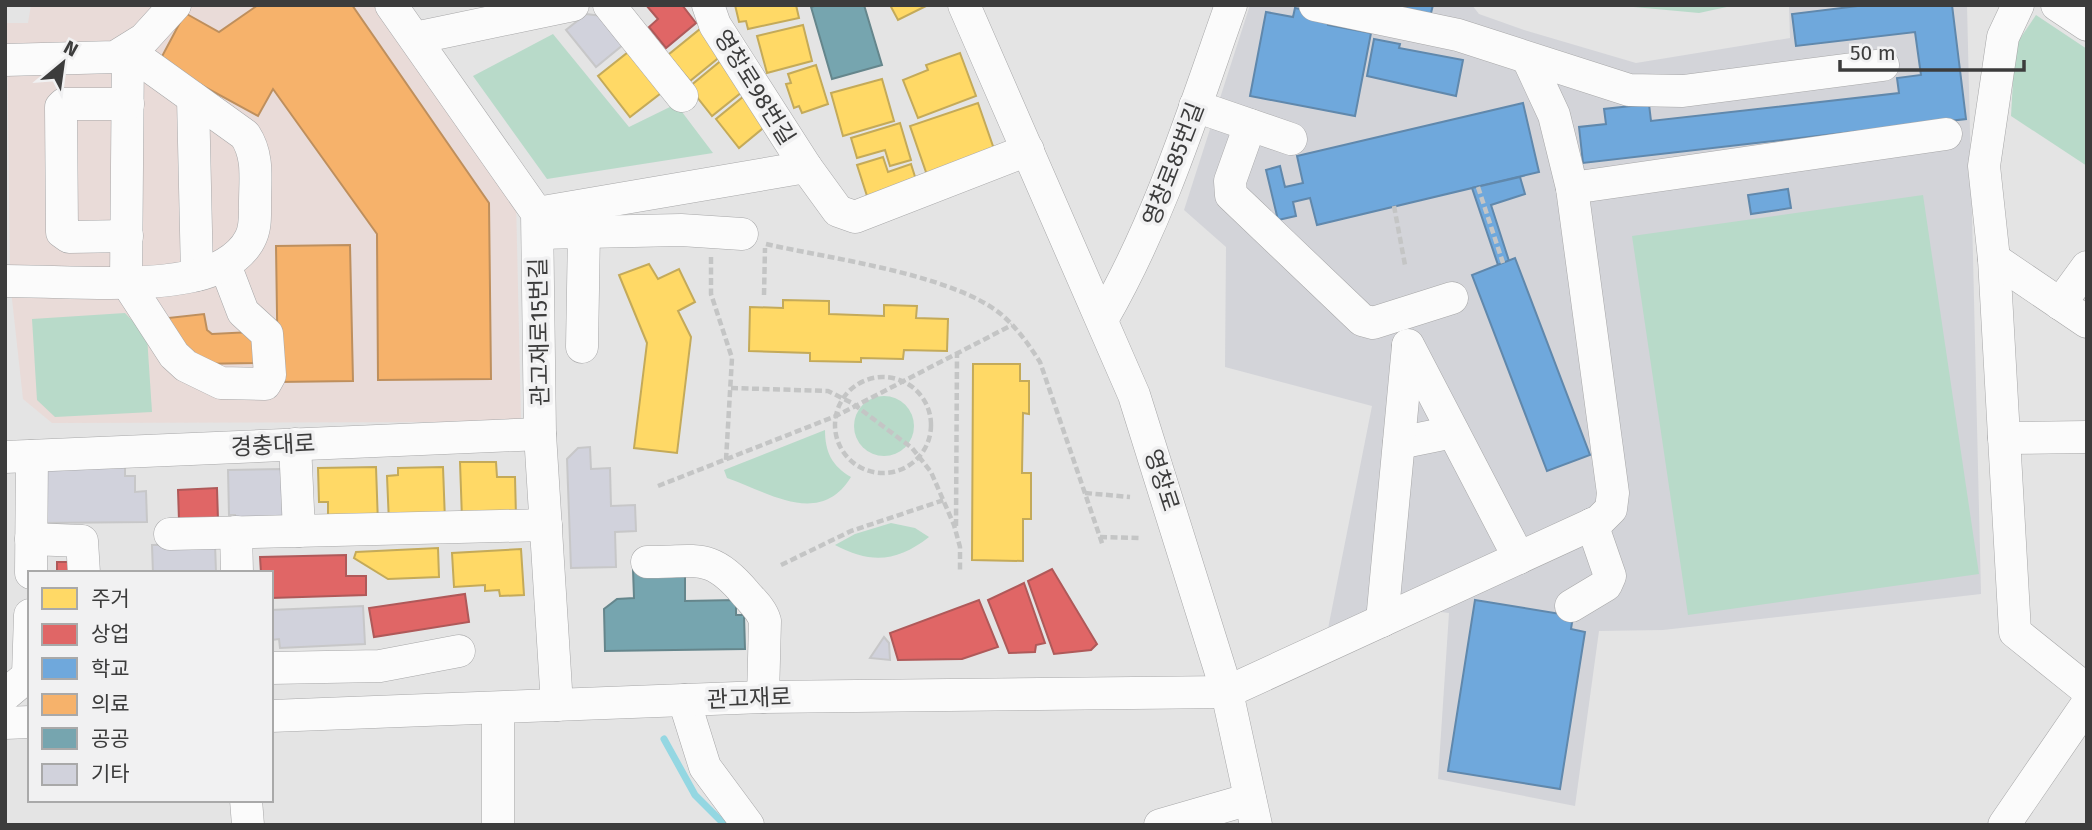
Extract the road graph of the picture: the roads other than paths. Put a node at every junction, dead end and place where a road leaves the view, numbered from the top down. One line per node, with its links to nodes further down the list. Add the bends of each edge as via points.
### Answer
1 (175, 5): 13 (street)
2 (391, 5): 12 (street)
3 (573, 5): 12 (street)
4 (609, 5): 17 (street)
5 (708, 5): 25 (street, 영창로98번길, via 715,25)
6 (964, 5): 24 (street, 영창로)
7 (1231, 5): 20 (street, 영창로85번길)
8 (1315, 5): 15 (street, via 1458,35)
9 (2018, 5): 31 (street, via 2003,37 1984,166)
10 (2057, 5): 11 (street)
11 (2087, 25)
12 (415, 38): 27 (street)
13 (128, 51): 14 (street, via 101,59); 18 (street); 19 (street)
14 (5, 60)
15 (1528, 60): 16 (street, via 1629,90 1658,92); 26 (street, via 1554,114)
16 (1883, 65)
17 (682, 96)
18 (193, 98): 33 (street); 33 (street, via 245,135 256,161 253,233 241,252)
19 (128, 104): 29 (street); 29 (street, via 61,107 62,232 69,237)
20 (1195, 106): 21 (street); 39 (street, 영창로85번길, via 1161,205)
21 (1251, 125): 23 (street); 38 (street, via 1230,181 1231,195 1362,320 1373,323)
22 (1946, 134): 26 (street)
23 (1291, 139)
24 (1028, 150): 25 (street, via 855,217 838,211); 39 (street, 영창로)
25 (806, 167): 27 (street)
26 (1572, 188): 50 (street, via 1613,493 1606,516)
27 (538, 223): 28 (street); 44 (street, 관고재로15번길)
28 (584, 232): 30 (street); 41 (street)
29 (127, 236): 35 (street)
30 (746, 236)
31 (1994, 259): 37 (street); 46 (street)
32 (2087, 267): 37 (street)
33 (211, 270): 35 (street); 35 (street, via 243,312 267,334 270,375 260,385 221,383 186,366)
34 (5, 281): 35 (street)
35 (126, 281)
36 (1452, 298): 38 (street)
37 (2060, 304): 40 (street)
38 (1393, 317): 42 (street)
39 (1103, 318): 69 (street, 영창로, via 1134,395)
40 (2087, 322)
41 (582, 346)
42 (1408, 346): 43 (street); 47 (street)
43 (1453, 432): 47 (street); 56 (street)
44 (540, 433): 48 (street, 경충대로); 51 (street, 관고재로15번길)
45 (2087, 437): 46 (street)
46 (2004, 438): 68 (street, via 2015,632)
47 (1399, 443): 62 (street)
48 (295, 444): 49 (street, 경충대로); 52 (street)
49 (18, 457): 55 (street)
50 (1592, 524): 56 (street); 61 (street, via 1610,576 1600,590)
51 (546, 525): 52 (street); 73 (street, 관고재로15번길)
52 (299, 531): 53 (street)
53 (236, 533): 54 (street); 60 (street)
54 (170, 534)
55 (31, 539): 58 (street); 59 (street, via 82,541)
56 (1519, 558): 62 (street)
57 (647, 562): 70 (street, via 710,563 727,571 765,621)
58 (31, 571)
59 (84, 571)
60 (237, 571)
61 (1571, 606)
62 (1382, 621): 69 (street)
63 (28, 630): 67 (street)
64 (459, 651): 65 (street)
65 (370, 666): 66 (street); 75 (street)
66 (273, 668)
67 (21, 681)
68 (2087, 690)
69 (1227, 692): 70 (street, 관고재로); 80 (street, 영창로)
70 (763, 697): 71 (street, 관고재로)
71 (684, 700): 73 (street, 관고재로); 81 (street, via 705,767)
72 (2087, 704): 85 (street)
73 (557, 705): 74 (street, 관고재로)
74 (498, 708): 75 (street, 관고재로); 83 (street)
75 (373, 712): 76 (street, 관고재로)
76 (273, 716)
77 (5, 723): 78 (street)
78 (28, 723)
79 (246, 802): 82 (street)
80 (1253, 812): 84 (street)
81 (739, 823)
82 (248, 825)
83 (498, 825)
84 (1160, 825)
85 (2004, 825)

